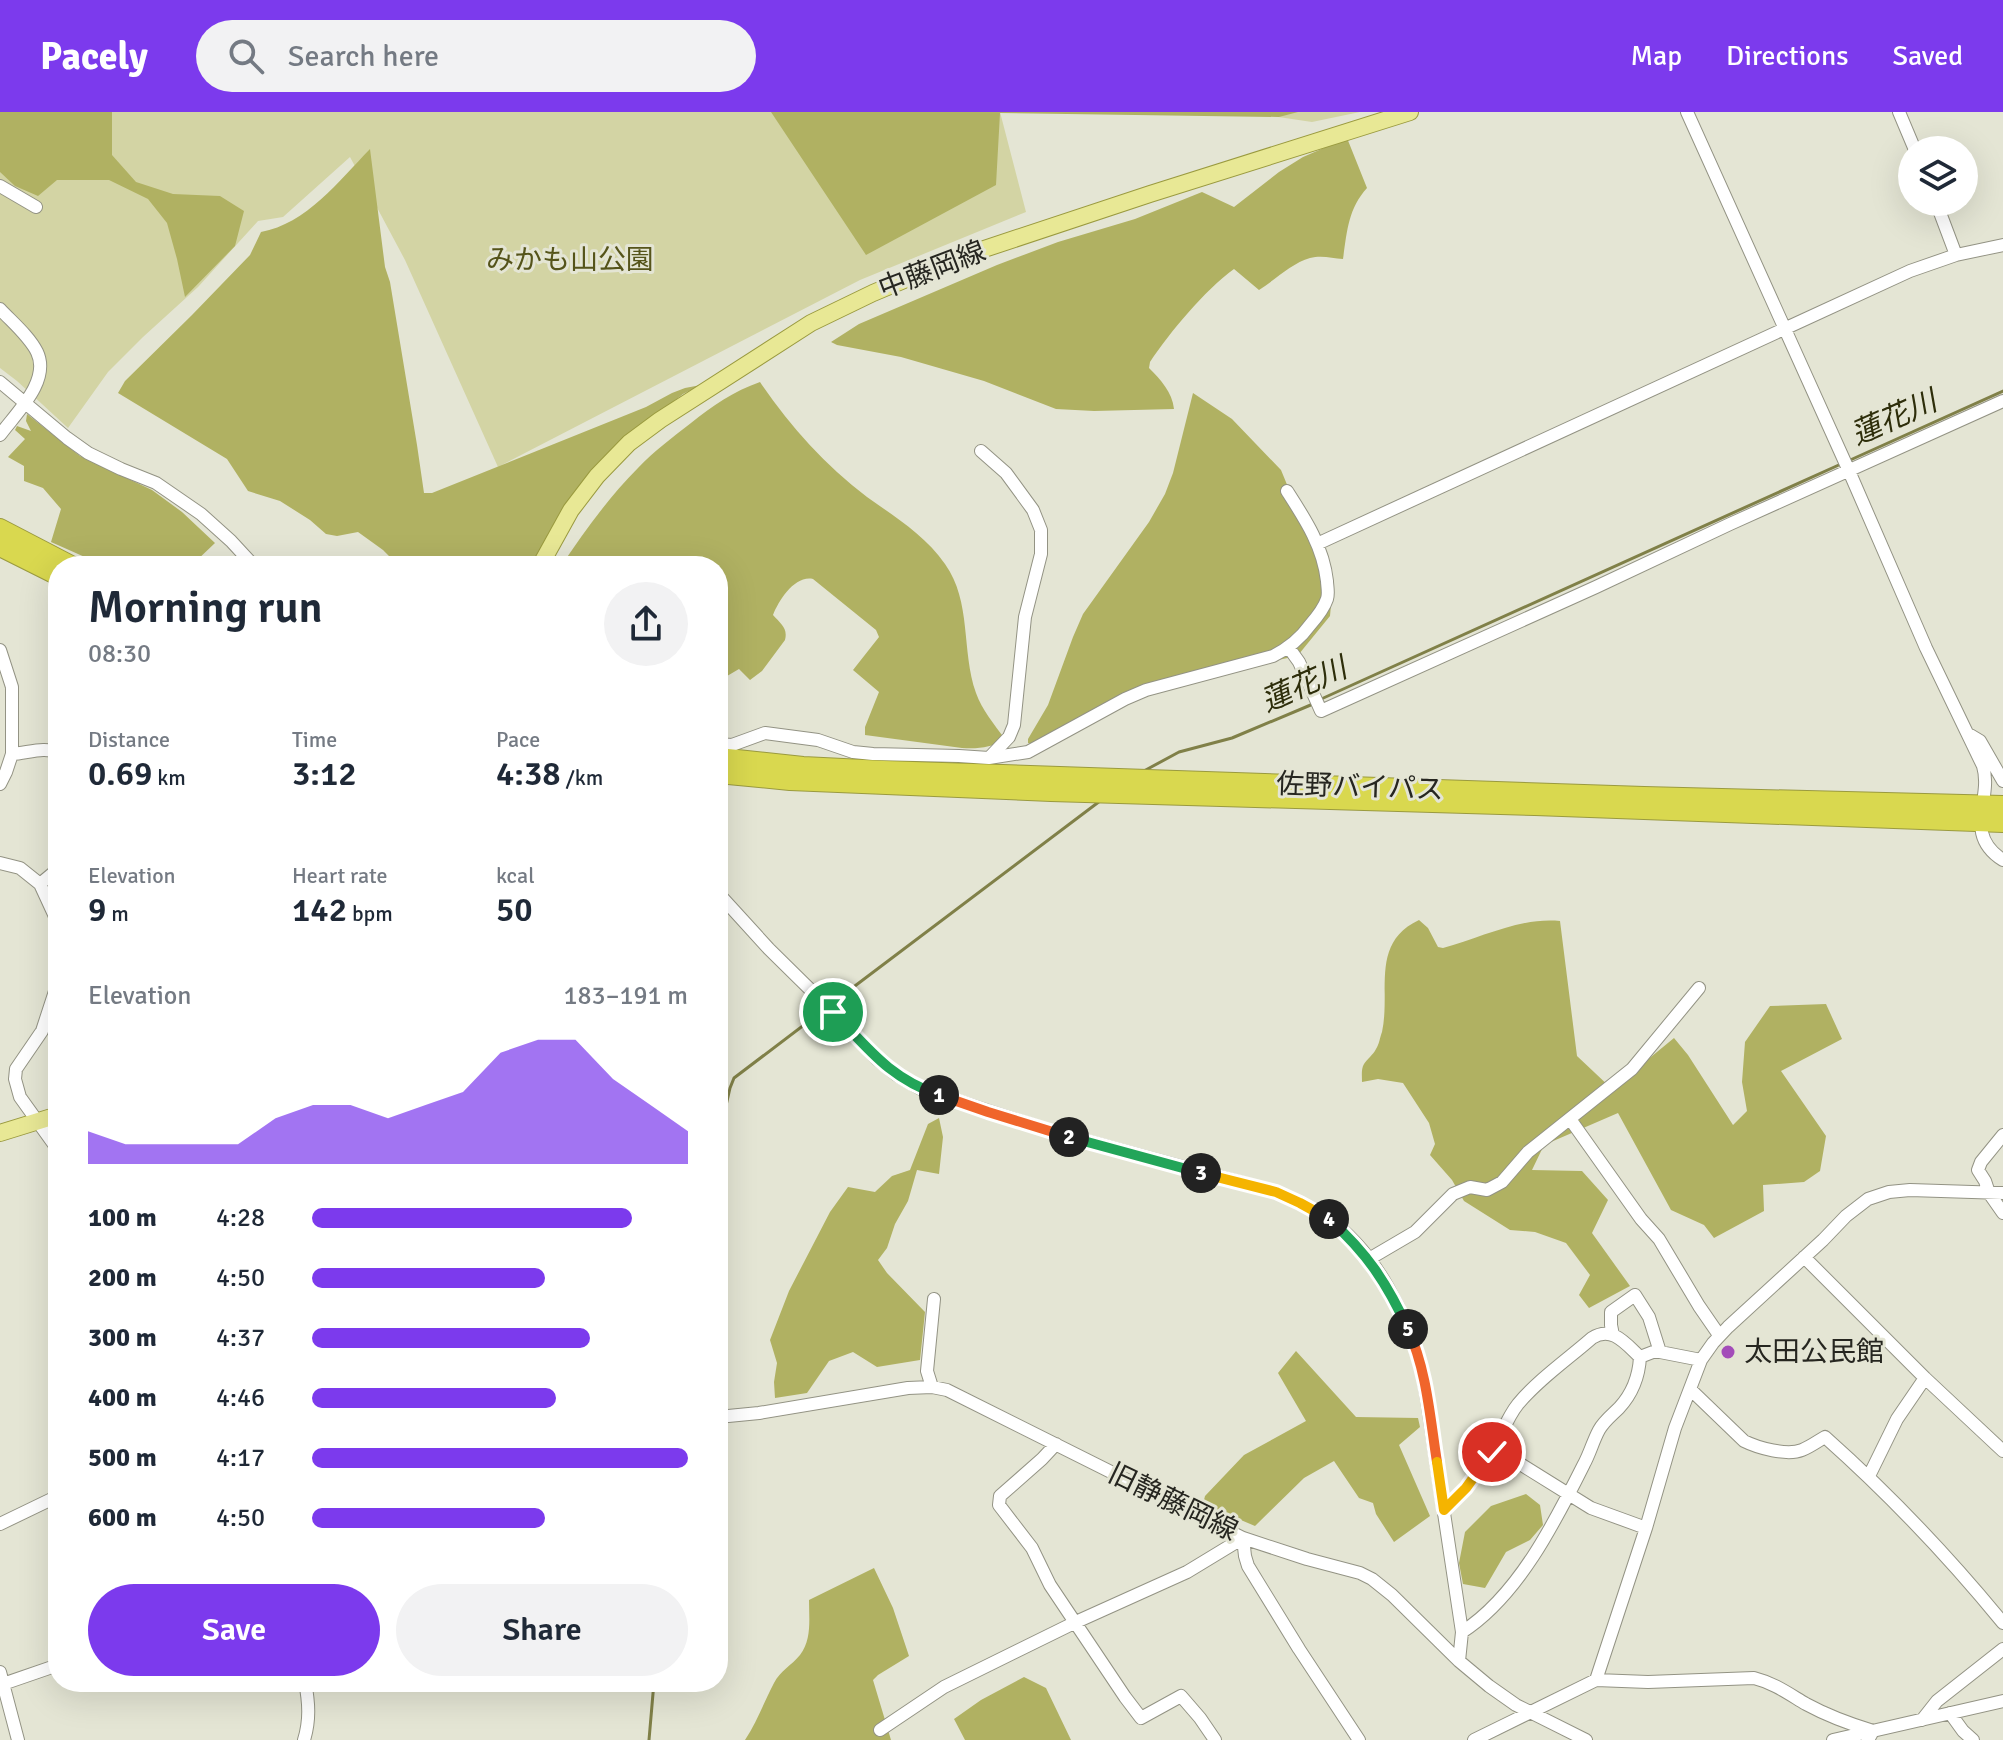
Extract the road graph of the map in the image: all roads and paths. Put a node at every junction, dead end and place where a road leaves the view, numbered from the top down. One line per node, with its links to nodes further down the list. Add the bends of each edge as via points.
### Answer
1 (1410, 112): 24 (main road, 中藤岡線, via 954,259 811,323 629,443 571,510)
2 (1687, 112): 11 (street)
3 (1899, 112): 4 (street)
4 (1909, 136)
5 (0, 186): 6 (street)
6 (36, 207)
7 (1941, 216): 9 (street)
8 (2003, 245): 9 (street)
9 (1956, 255): 11 (street)
10 (0, 309): 14 (street, via 39,358 38,382)
11 (1784, 328): 17 (street); 20 (street)
12 (0, 382): 14 (street)
13 (2003, 401): 17 (street)
14 (24, 402): 15 (street); 23 (street, via 88,453 156,483 201,514)
15 (0, 435)
16 (981, 451): 33 (street, via 1006,473 1041,530 1014,725)
17 (1846, 466): 26 (street, via 1321,711); 28 (street)
18 (1287, 491): 20 (street)
19 (0, 528): 22 (highway)
20 (1317, 544): 26 (street, via 1328,597)
21 (0, 547): 25 (highway)
22 (54, 556)
23 (245, 556)
24 (546, 556)
25 (48, 571)
26 (1289, 648): 33 (street, via 1146,690 1028,752)
27 (0, 650): 31 (street, via 12,687)
28 (1967, 733): 35 (street, via 1980,741); 38 (street, via 1986,776)
29 (728, 745): 33 (street, via 765,733 818,740 853,752)
30 (48, 748): 31 (street)
31 (12, 754): 36 (street)
32 (728, 758): 38 (highway, 佐野バイパス, via 883,770)
33 (989, 758)
34 (728, 775): 38 (highway, 佐野バイパス, via 1051,792)
35 (2003, 781)
36 (0, 784)
37 (2003, 805): 38 (highway, 佐野バイパス)
38 (1981, 813): 39 (highway, 佐野バイパス); 40 (street, via 1989,848)
39 (2003, 823)
40 (2003, 860)
41 (0, 863): 43 (street, via 20,868)
42 (48, 877): 43 (street)
43 (40, 884): 44 (street)
44 (48, 901)
45 (728, 904): 58 (street, via 877,1059 921,1089 1053,1132 1276,1192 1328,1218)
46 (1699, 988): 49 (street, via 1632,1069)
47 (48, 1013): 50 (street, via 16,1069 16,1088)
48 (48, 1118): 50 (main road)
49 (1570, 1119): 58 (street, via 1528,1152 1502,1182 1487,1190 1470,1187 1453,1194 1415,1232); 61 (street, via 1659,1239)
50 (38, 1122): 51 (main road); 53 (street)
51 (0, 1133)
52 (2003, 1135): 54 (street, via 1978,1170)
53 (48, 1136)
54 (1989, 1193): 55 (street); 56 (street); 57 (street, via 1910,1190 1878,1195 1859,1205)
55 (2003, 1193)
56 (2003, 1213)
57 (1804, 1257): 61 (street); 65 (street)
58 (1369, 1259): 75 (street, via 1415,1344)
59 (934, 1299): 66 (street, via 927,1371)
60 (1613, 1335): 62 (street, via 1611,1312 1635,1295); 63 (street); 71 (street, via 1592,1338 1532,1389)
61 (1719, 1335): 64 (street)
62 (1660, 1352): 63 (street); 64 (street)
63 (1640, 1357): 73 (street, via 1631,1392 1604,1422)
64 (1701, 1360): 67 (street)
65 (1925, 1378): 70 (street); 72 (street)
66 (932, 1387): 68 (street, 旧静藤岡線); 69 (street, 旧静藤岡線)
67 (1690, 1389): 72 (street, via 1754,1446 1803,1450 1825,1437); 77 (street)
68 (728, 1416)
69 (1056, 1444): 78 (street, 旧静藤岡線); 79 (street, via 1000,1496 999,1505)
70 (2003, 1451)
71 (1492, 1452): 73 (street); 75 (street)
72 (1869, 1476): 80 (street)
73 (1568, 1495): 77 (street); 81 (street, via 1504,1595)
74 (48, 1501): 76 (street)
75 (1444, 1510): 81 (street)
76 (0, 1524)
77 (1646, 1528): 86 (street)
78 (1243, 1538): 79 (street, via 1187,1572); 83 (street, 旧静藤岡線, via 1372,1579); 97 (street, via 1248,1566)
79 (1076, 1622): 92 (street, via 944,1687); 96 (street, via 1141,1718 1181,1696)
80 (2003, 1623)
81 (1462, 1632): 83 (street)
82 (2003, 1649): 91 (street, via 1937,1701)
83 (1459, 1661): 89 (street, 旧静藤岡線)
84 (48, 1668): 85 (street)
85 (1, 1680): 94 (street)
86 (1596, 1680): 89 (street); 93 (street, via 1754,1678)
87 (307, 1692): 95 (street)
88 (2003, 1701): 90 (street)
89 (1530, 1712): 98 (street); 99 (street, 旧静藤岡線)
90 (1950, 1713): 91 (street); 101 (street)
91 (1922, 1720): 93 (street)
92 (880, 1730)
93 (1870, 1736): 100 (street)
94 (18, 1740)
95 (304, 1740)
96 (1215, 1740)
97 (1359, 1740)
98 (1474, 1740)
99 (1586, 1740)
100 (1833, 1740)
101 (1973, 1740)

